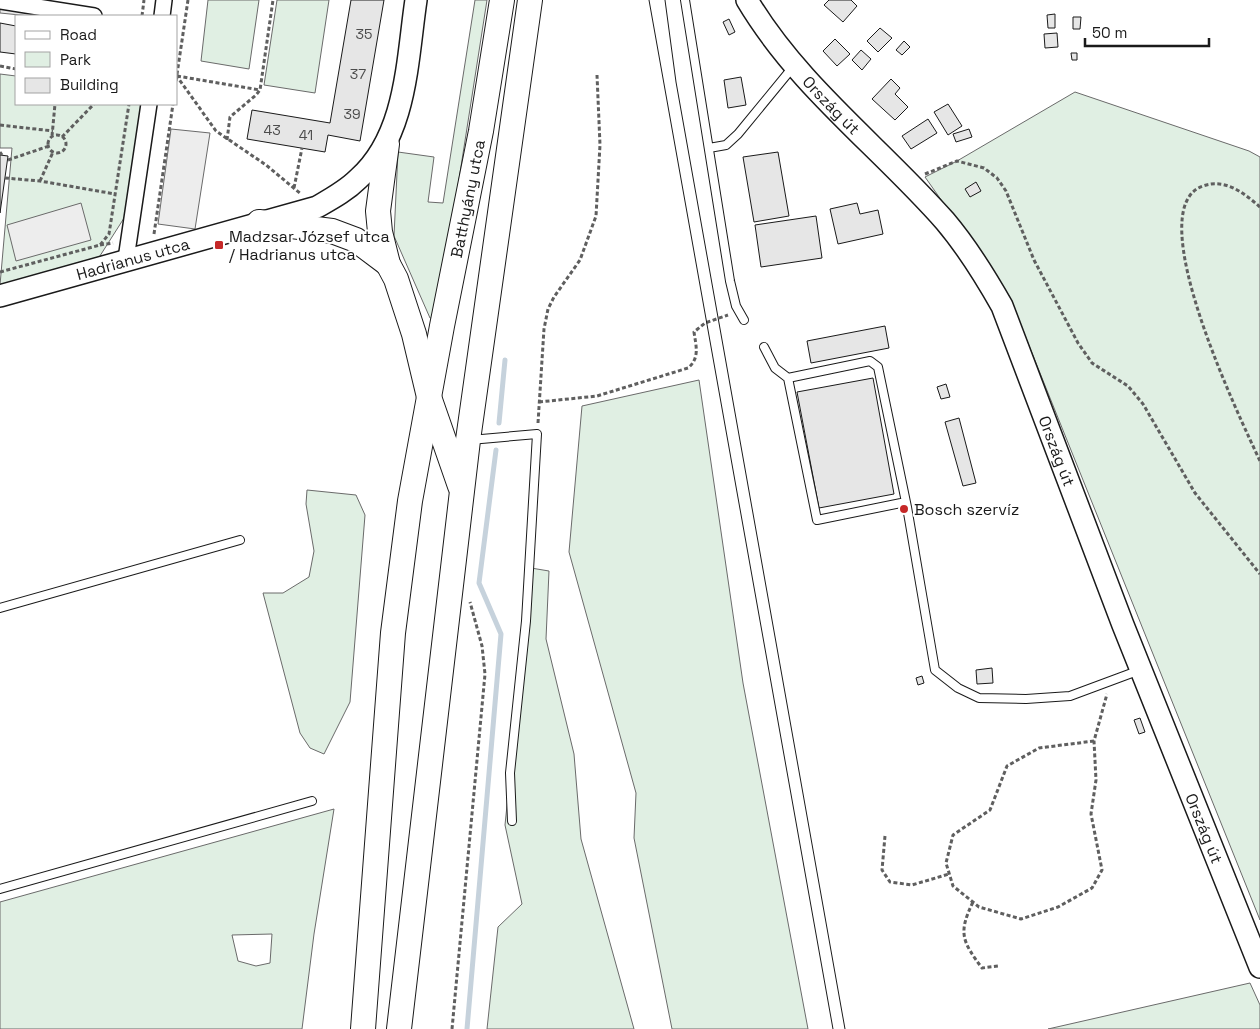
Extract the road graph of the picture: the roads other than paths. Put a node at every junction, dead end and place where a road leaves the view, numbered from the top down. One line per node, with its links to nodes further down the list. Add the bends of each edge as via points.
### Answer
1 (164, 0): 10 (street)
2 (416, 0): 13 (main road, Hadrianus utca, via 400,106)
3 (502, 0): 22 (main road, Batthyány utca, via 481,131)
4 (530, 0): 23 (main road, Batthyány utca)
5 (685, 0): 14 (lane)
6 (747, 0): 11 (main road, Ország út)
7 (0, 1): 8 (street)
8 (52, 5): 9 (street)
9 (90, 15)
10 (162, 15)
11 (795, 64): 14 (lane, via 738,134 726,144); 28 (main road, Ország út, via 957,236 1002,306)
12 (149, 105): 16 (street)
13 (387, 144): 15 (main road, Hadrianus utca, via 359,179 317,207); 17 (main road, via 378,211)
14 (709, 148): 19 (lane, via 730,281 736,306)
15 (259, 222): 16 (main road, Hadrianus utca); 17 (main road, via 332,231 356,240)
16 (126, 259): 18 (main road, Hadrianus utca)
17 (388, 264): 22 (main road, via 414,334)
18 (0, 296)
19 (744, 320)
20 (764, 347): 21 (lane, via 776,368)
21 (788, 378): 25 (lane, via 870,361 878,368); 25 (lane, via 817,520)
22 (429, 397): 24 (main road); 33 (main road, Batthyány utca, via 410,501 393,633)
23 (468, 440): 24 (main road, Batthyány utca); 30 (lane, via 537,434 526,621 510,773)
24 (461, 490): 34 (main road, Batthyány utca)
25 (906, 502): 28 (lane, via 935,670 958,688 980,698 1026,700 1070,696)
26 (240, 540): 27 (lane)
27 (0, 608)
28 (1142, 669): 32 (main road, Ország út)
29 (312, 800): 31 (lane)
30 (512, 821)
31 (0, 890)
32 (1260, 967)
33 (363, 1029)
34 (399, 1029)

